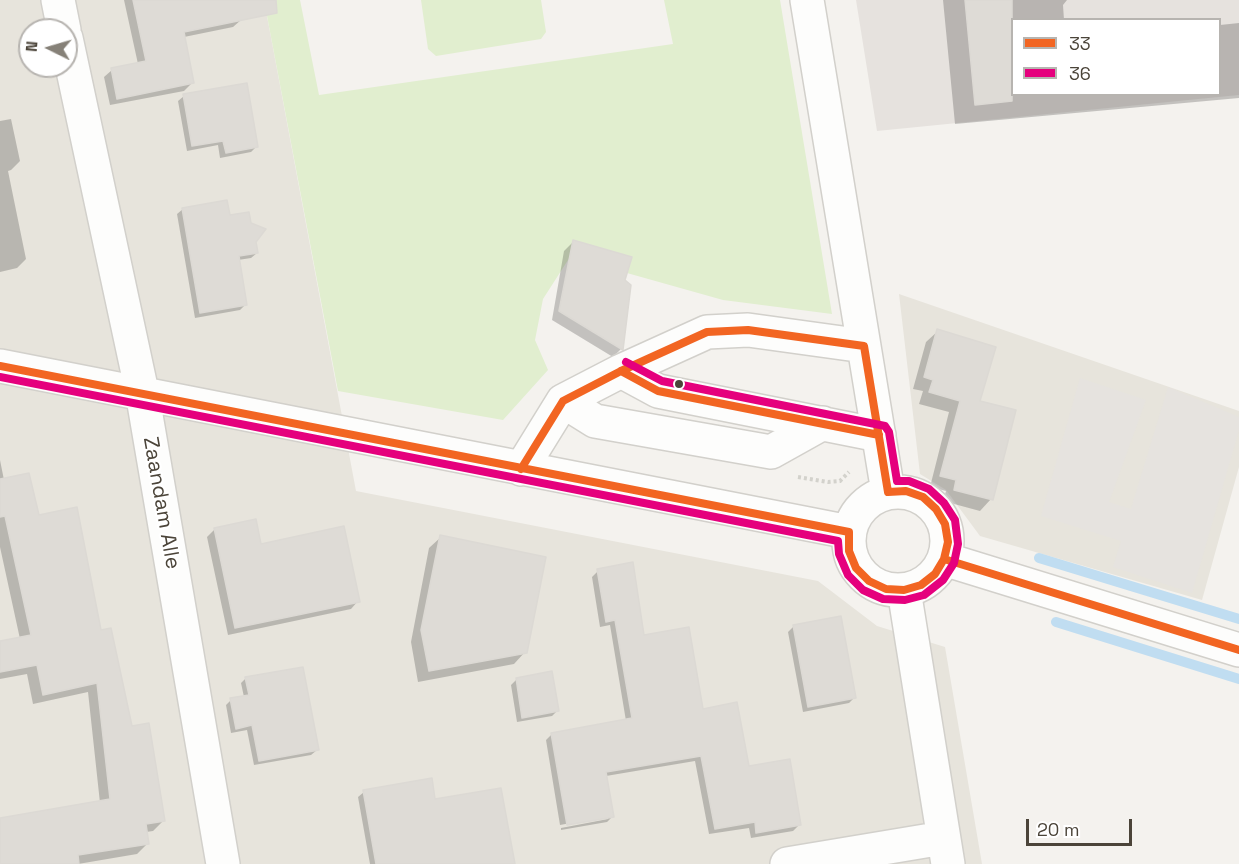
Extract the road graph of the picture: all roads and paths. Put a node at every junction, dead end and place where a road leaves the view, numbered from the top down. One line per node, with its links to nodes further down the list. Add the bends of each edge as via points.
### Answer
1 (58, 0): 3 (street)
2 (807, 0): 5 (street)
3 (62, 18)
4 (75, 78): 8 (street, Zaandam Alle)
5 (864, 346): 7 (street, via 748,330 707,332); 11 (street)
6 (0, 366): 8 (street)
7 (621, 371): 9 (street); 10 (street, via 658,391)
8 (142, 392): 12 (street); 19 (street, Zaandam Alle)
9 (563, 401): 10 (street, via 595,421 771,452); 12 (street)
10 (823, 423): 11 (street)
11 (879, 435): 13 (street)
12 (521, 469): 14 (street)
13 (888, 492): 14 (street, via 857,513); 15 (street, via 915,494 936,509 945,524)
14 (849, 532): 16 (street, via 849,550 856,568 869,581 886,589)
15 (945, 559): 16 (street, via 921,585); 17 (street)
16 (904, 590): 18 (street)
17 (1239, 650)
18 (946, 851): 20 (street)
19 (223, 864)
20 (787, 864)

